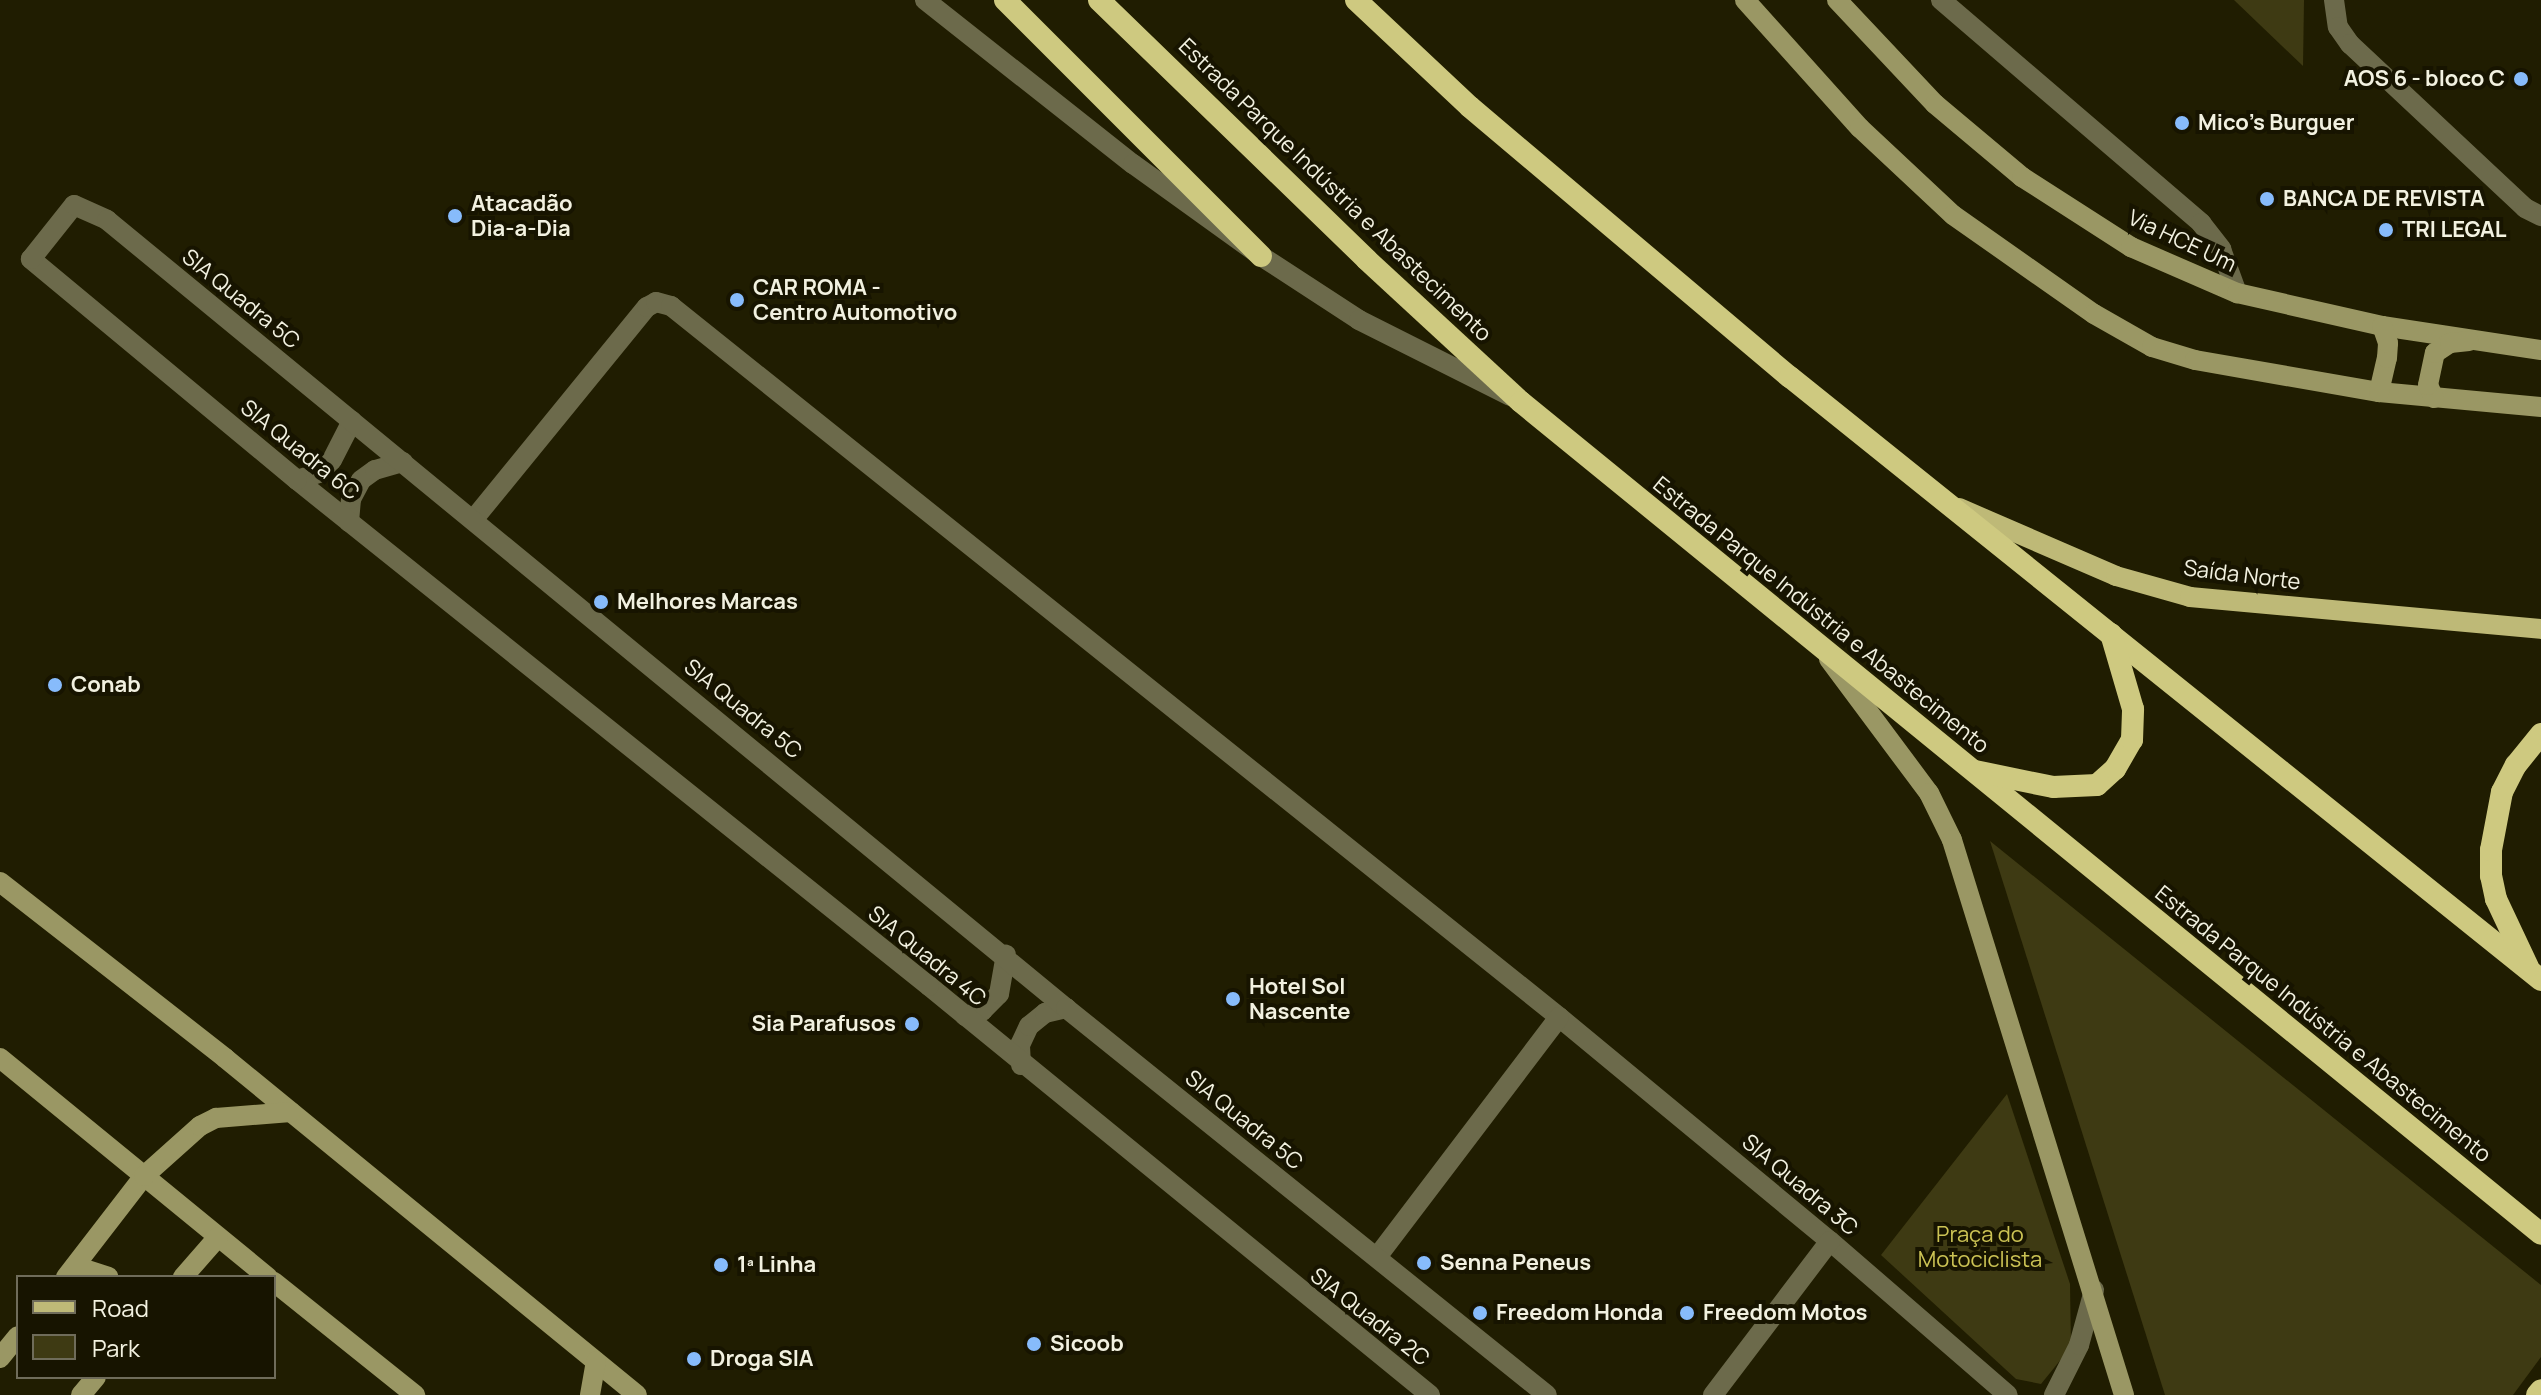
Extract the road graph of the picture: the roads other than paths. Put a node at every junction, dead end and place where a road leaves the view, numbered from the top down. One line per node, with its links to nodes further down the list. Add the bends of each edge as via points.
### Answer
1 (925, 0): 10 (street, via 1133,164)
2 (1005, 0): 10 (highway)
3 (1099, 0): 18 (highway, Estrada Parque Indústria e Abastecimento)
4 (1356, 0): 23 (highway, via 1493,127 1790,377)
5 (1745, 0): 16 (main road, via 1860,128 1953,215 2094,314 2152,347 2195,360)
6 (1837, 0): 12 (main road, Via HCE Um, via 1935,104 2022,177 2131,247)
7 (1941, 0): 12 (street, via 2201,223 2221,249)
8 (2334, 0): 9 (street, via 2338,27 2350,44 2525,208)
9 (2541, 216)
10 (1261, 256): 18 (street, via 1359,320)
11 (31, 259): 20 (street, SIA Quadra 5C, via 74,205 107,220); 22 (street, SIA Quadra 6C)
12 (2237, 293): 13 (main road, Via HCE Um)
13 (2382, 326): 14 (main road, Via HCE Um); 16 (main road, via 2388,343)
14 (2481, 339): 15 (main road, Via HCE Um); 17 (main road, via 2450,343 2435,353 2428,385)
15 (2541, 350)
16 (2379, 392): 17 (main road)
17 (2434, 398): 19 (main road)
18 (1521, 402): 28 (highway, Estrada Parque Indústria e Abastecimento)
19 (2541, 407)
20 (352, 421): 21 (street, SIA Quadra 5C); 22 (street, via 332,460 319,473)
21 (403, 462): 24 (street, SIA Quadra 5C); 25 (street, via 361,480 351,499)
22 (297, 480): 25 (street, SIA Quadra 6C)
23 (1953, 505): 26 (main road, Saída Norte, via 2116,576 2190,597); 27 (highway)
24 (473, 520): 33 (street, SIA Quadra 5C); 37 (street, via 647,307 656,302 671,306)
25 (349, 522): 29 (street, SIA Quadra 6C)
26 (2541, 629)
27 (2111, 634): 31 (highway, via 2133,709 2132,740 2115,769 2097,785 2053,787); 34 (highway)
28 (1820, 646): 31 (highway, Estrada Parque Indústria e Abastecimento); 52 (main road, via 1929,793 1952,840)
29 (541, 676): 36 (street, SIA Quadra 4C)
30 (2541, 734): 34 (highway, via 2502,792 2491,850 2496,899)
31 (1969, 770): 42 (highway, Estrada Parque Indústria e Abastecimento)
32 (0, 882): 40 (main road)
33 (1006, 955): 35 (street, SIA Quadra 5C); 36 (street, via 999,994 982,1011)
34 (2536, 976)
35 (1066, 1008): 39 (street, via 1045,1013 1029,1026 1020,1045); 45 (street, SIA Quadra 5C)
36 (965, 1016): 39 (street, SIA Quadra 4C)
37 (1559, 1017): 44 (street, SIA Quadra 3C); 45 (street)
38 (0, 1058): 41 (main road)
39 (1021, 1065): 50 (street, SIA Quadra 4C)
40 (291, 1112): 41 (main road, via 216,1118 191,1132); 55 (main road)
41 (144, 1176): 43 (main road); 46 (main road)
42 (2541, 1234)
43 (218, 1237): 48 (main road); 49 (main road)
44 (1830, 1241): 63 (street); 64 (street, SIA Quadra 3C)
45 (1377, 1257): 62 (street)
46 (70, 1272): 47 (main road)
47 (93, 1275)
48 (185, 1275)
49 (266, 1275)
50 (1280, 1276): 61 (street, SIA Quadra 2C)
51 (276, 1284): 58 (main road)
52 (2094, 1290): 65 (street, via 2079,1345); 66 (main road)
53 (16, 1338): 54 (main road)
54 (0, 1358)
55 (596, 1362): 59 (main road); 60 (main road)
56 (94, 1379): 57 (main road)
57 (81, 1395)
58 (415, 1395)
59 (590, 1395)
60 (637, 1395)
61 (1430, 1395)
62 (1547, 1395)
63 (1713, 1395)
64 (2008, 1395)
65 (2054, 1395)
66 (2124, 1395)

